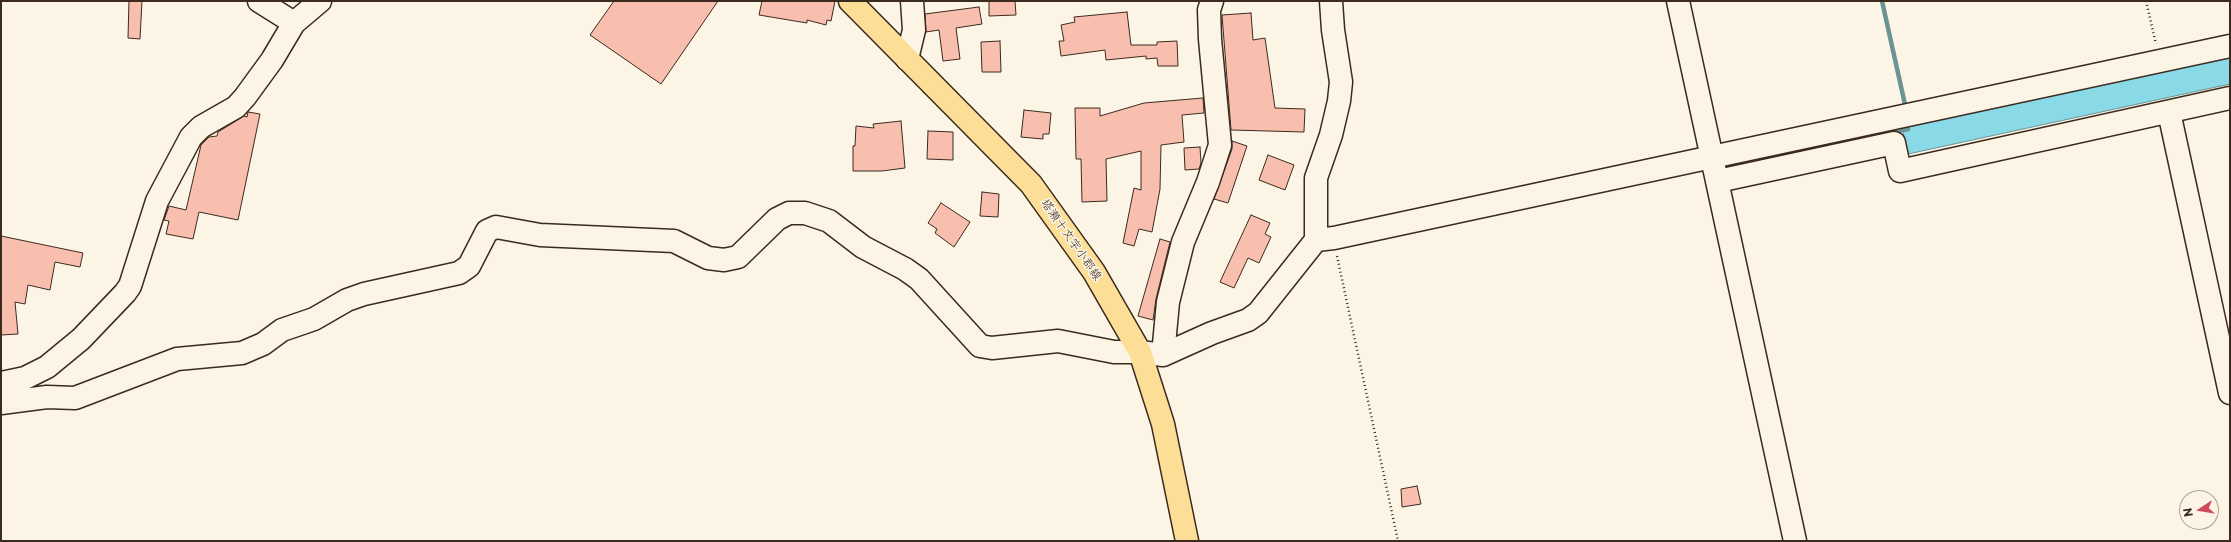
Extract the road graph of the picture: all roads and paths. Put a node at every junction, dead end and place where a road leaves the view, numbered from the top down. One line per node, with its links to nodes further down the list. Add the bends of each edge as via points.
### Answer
1 (259, 1): 9 (street)
2 (320, 1): 9 (street)
3 (850, 1): 11 (main road, 塔瀬十文字小郡線)
4 (912, 1): 11 (street, via 914,30)
5 (1212, 1): 19 (street, via 1209,10 1210,39 1220,145 1183,242 1168,302)
6 (1331, 1): 17 (street, via 1341,82 1331,135 1316,178)
7 (1678, 1): 15 (street)
8 (2146, 1): 12 (path)
9 (294, 23): 20 (street, via 272,60 236,107 201,127 191,137 157,200 130,286 125,293 81,339 47,367 25,378)
10 (2230, 46): 12 (street)
11 (907, 59): 18 (main road, 塔瀬十文字小郡線, via 1031,184 1094,272)
12 (2160, 62): 15 (street)
13 (2230, 98): 14 (street)
14 (2169, 112): 16 (street, via 1900,171 1894,143); 21 (street)
15 (1713, 156): 16 (street); 17 (street)
16 (1718, 181): 25 (street)
17 (1325, 239): 19 (street, via 1258,313 1248,320); 24 (path)
18 (1140, 352): 19 (street); 22 (street, via 1114,352 1058,341 992,348 980,346 918,279 905,269 862,247 829,221 805,213 789,213 777,219 738,257 724,260 708,258 674,241 540,235 496,226 487,231 469,266 459,273 347,300 314,319 282,330 263,344 242,353 177,359 75,398 47,397); 23 (main road, 塔瀬十文字小郡線, via 1163,424)
19 (1163, 355)
20 (1, 383)
21 (2230, 393)
22 (1, 403)
23 (1188, 541)
24 (1398, 541)
25 (1795, 541)

